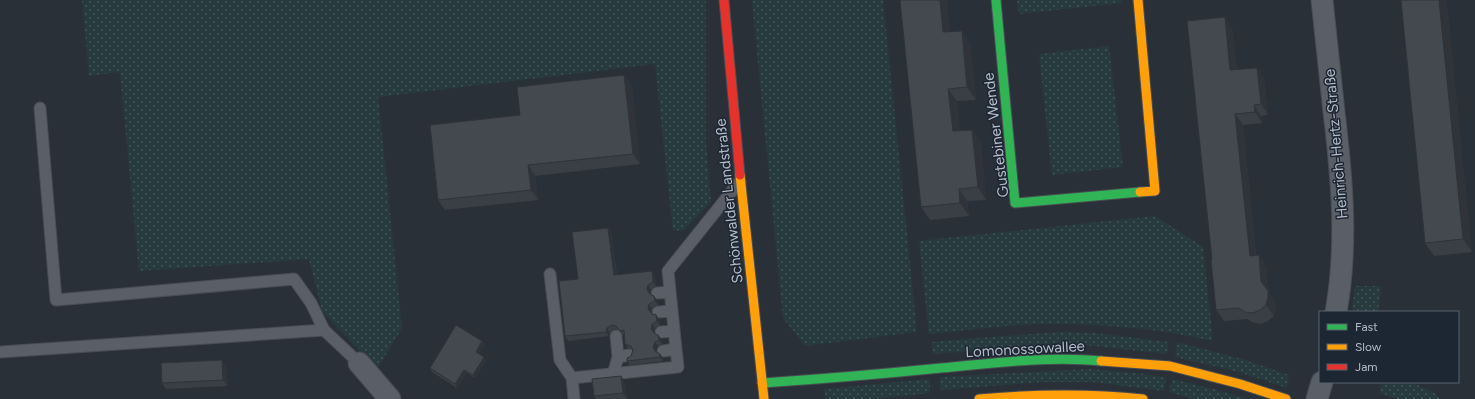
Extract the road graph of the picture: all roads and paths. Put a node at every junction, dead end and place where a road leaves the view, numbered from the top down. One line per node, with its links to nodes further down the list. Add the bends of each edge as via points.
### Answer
1 (724, 0): 6 (street, Schönwalder Landstraße)
2 (996, 0): 3 (street, Gustebiner Wende, via 1015,203 1155,191)
3 (1138, 0)
4 (1322, 0): 11 (street, Heinrich-Hertz-Straße, via 1341,177 1343,237)
5 (40, 108): 13 (lane, via 56,300 294,279)
6 (741, 181): 8 (lane, via 668,271); 23 (street, Schönwalder Landstraße)
7 (550, 274): 22 (lane, via 560,360)
8 (670, 292): 9 (lane); 10 (lane)
9 (657, 293)
10 (672, 311): 12 (lane); 14 (lane)
11 (1336, 311)
12 (658, 312)
13 (324, 330): 19 (lane); 20 (lane)
14 (674, 331): 15 (lane); 17 (lane)
15 (660, 332)
16 (620, 337): 21 (lane, via 624,356)
17 (676, 349): 18 (lane); 21 (lane, via 678,367)
18 (663, 351)
19 (0, 352)
20 (359, 363): 25 (street)
21 (613, 374): 22 (lane)
22 (572, 378): 26 (lane)
23 (762, 383): 27 (street, Schönwalder Landstraße); 30 (street, Lomonossowallee, via 996,362 1082,359 1170,366)
24 (1322, 383): 31 (street)
25 (390, 399)
26 (574, 399)
27 (764, 399)
28 (979, 399): 29 (street, via 1085,394)
29 (1143, 399)
30 (1286, 399)
31 (1317, 399)

